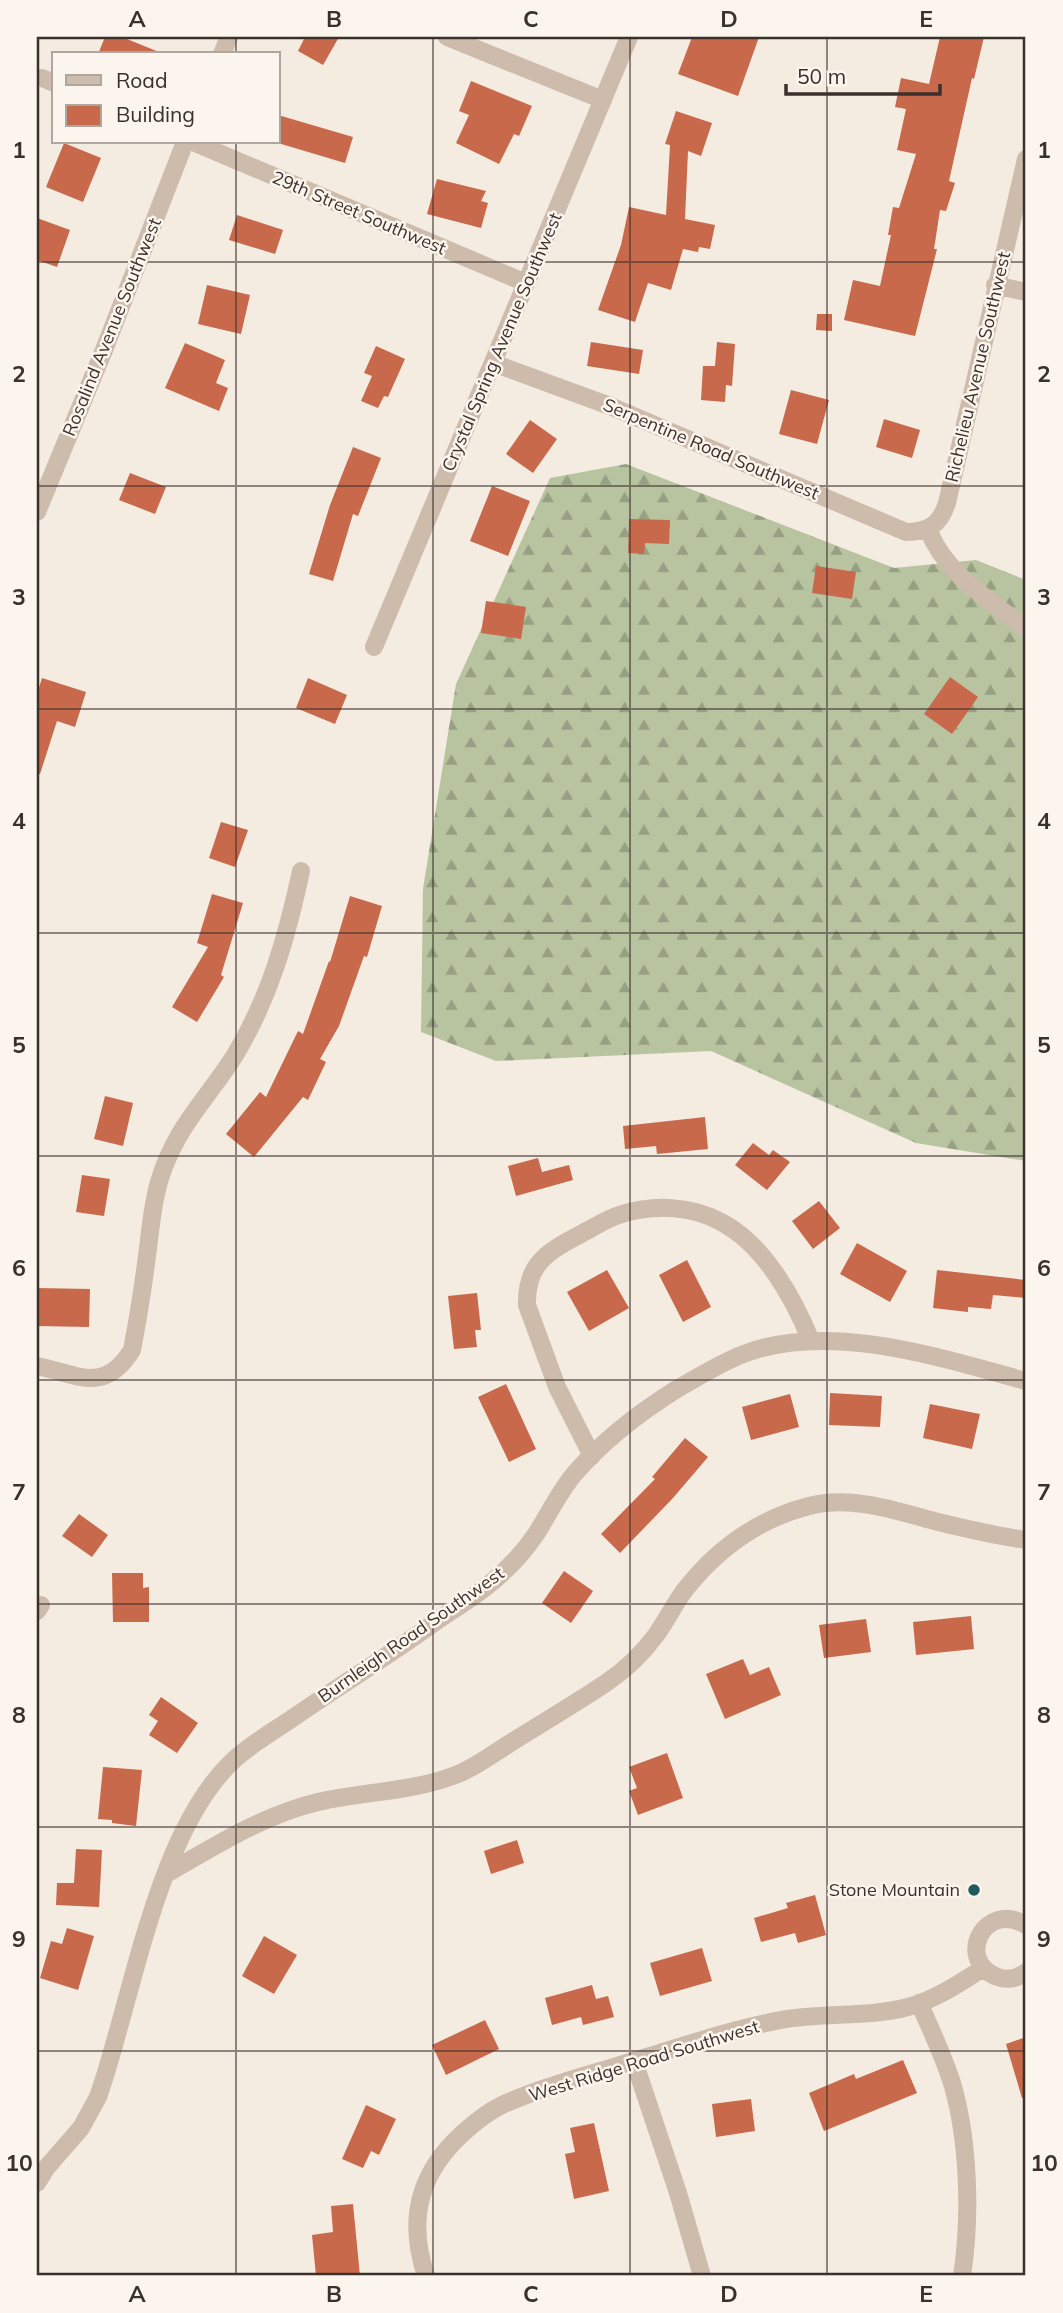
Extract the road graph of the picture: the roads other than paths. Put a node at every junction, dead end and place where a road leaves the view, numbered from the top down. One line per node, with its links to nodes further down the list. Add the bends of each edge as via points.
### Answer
1 (447, 37): 3 (street)
2 (629, 37): 3 (street, Crystal Spring Avenue Southwest)
3 (603, 100): 7 (street, Crystal Spring Avenue Southwest)
4 (184, 144): 11 (street, Rosalind Avenue Southwest)
5 (198, 144): 7 (street, 29th Street Southwest)
6 (1026, 159): 8 (street, Richelieu Avenue Southwest)
7 (526, 283): 10 (street, Crystal Spring Avenue Southwest)
8 (995, 285): 9 (street); 12 (street, Richelieu Avenue Southwest, via 947,503 943,515)
9 (1026, 292)
10 (493, 363): 12 (street, Serpentine Road Southwest, via 610,406 905,532); 14 (street, Crystal Spring Avenue Southwest)
11 (37, 512)
12 (928, 529): 13 (street, via 943,559)
13 (1026, 628)
14 (374, 647)
15 (300, 871): 17 (street, via 287,934 256,1019 176,1138 163,1169 132,1350 124,1363 105,1376 83,1379)
16 (811, 1341): 18 (street, Burnleigh Road Southwest, via 944,1359); 19 (street, Burnleigh Road Southwest, via 744,1354 699,1376 645,1410); 19 (street, via 784,1286 763,1258 723,1223 701,1213 676,1208 637,1211 617,1216 555,1248 531,1275 527,1305 557,1387)
17 (37, 1366)
18 (1026, 1381)
19 (592, 1456): 21 (street, Burnleigh Road Southwest, via 573,1475 534,1537 489,1585 234,1760 191,1818)
20 (1026, 1541): 21 (street, via 859,1503 827,1503 778,1516 749,1531 704,1567 655,1636 609,1681 485,1760 428,1785 358,1794 274,1816)
21 (166, 1874): 27 (street, Burnleigh Road Southwest, via 98,2097 81,2128)
22 (1026, 1925): 23 (street, via 1004,1918 986,1926 976,1951)
23 (983, 1968): 24 (street, via 1000,1979 1014,1979); 25 (street, West Ridge Road Southwest)
24 (1026, 1972)
25 (919, 2003): 26 (street, West Ridge Road Southwest, via 865,2014 782,2020); 30 (street, via 938,2043 960,2119 968,2202)
26 (635, 2061): 28 (street, West Ridge Road Southwest, via 501,2105 449,2146 423,2187 418,2210 416,2234); 29 (street)
27 (37, 2183)
28 (426, 2276)
29 (702, 2276)
30 (962, 2276)

